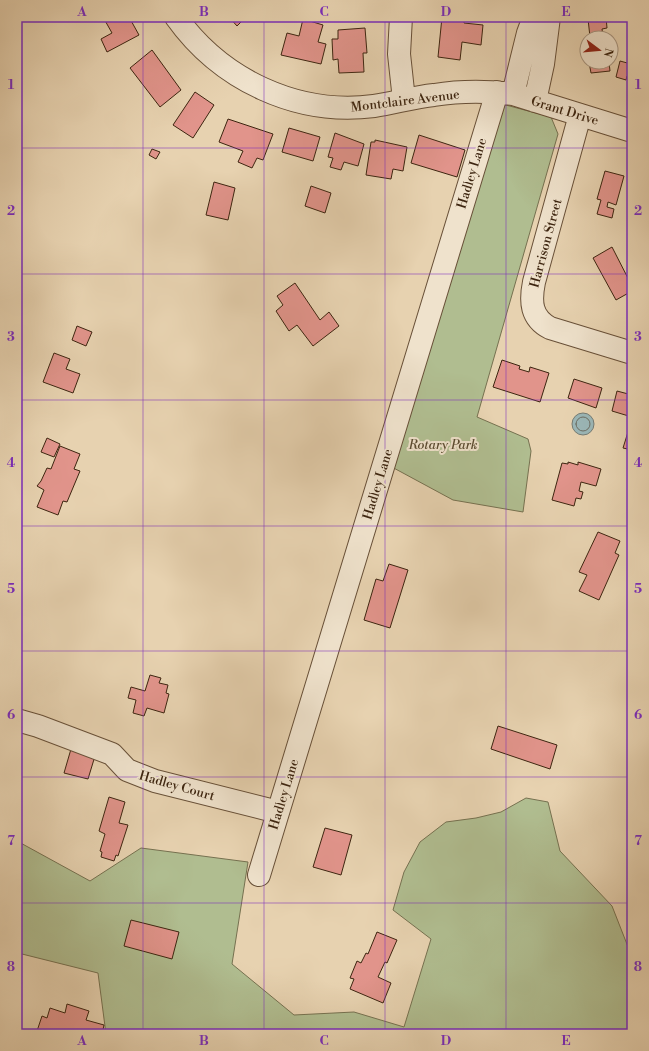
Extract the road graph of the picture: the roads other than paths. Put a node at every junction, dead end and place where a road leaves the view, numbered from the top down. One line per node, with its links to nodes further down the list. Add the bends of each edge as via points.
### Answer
1 (176, 17): 6 (street, Montclaire Avenue, via 194,39 219,62 259,88 286,99 345,108 375,106)
2 (401, 17): 6 (street, via 399,54)
3 (534, 17): 5 (street, Hadley Lane)
4 (549, 17): 7 (street)
5 (505, 93): 6 (street, Montclaire Avenue, via 435,94); 7 (street, Grant Drive); 12 (street, Hadley Lane)
6 (404, 100)
7 (535, 101): 8 (street, Grant Drive)
8 (580, 115): 9 (street, Grant Drive); 10 (street, Harrison Street, via 534,282 531,297 533,308 536,317 550,328)
9 (632, 131)
10 (632, 353)
11 (17, 720): 12 (street, Hadley Court, via 112,754 127,770 155,781)
12 (278, 812): 13 (street, Hadley Lane)
13 (259, 875)

